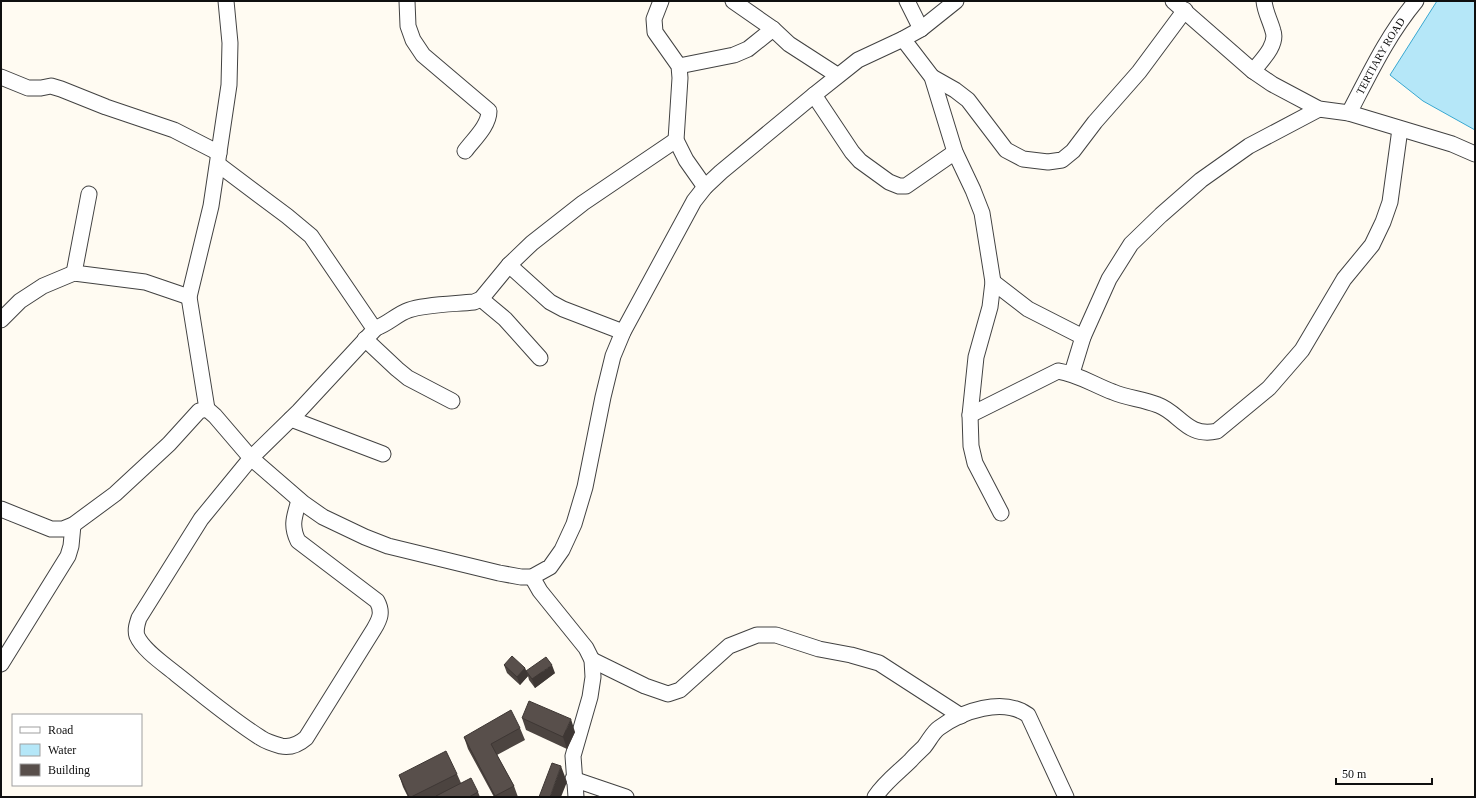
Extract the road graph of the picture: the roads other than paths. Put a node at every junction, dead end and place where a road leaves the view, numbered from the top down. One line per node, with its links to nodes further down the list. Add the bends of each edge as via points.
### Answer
1 (226, 1): 27 (street, via 230,43 229,85)
2 (407, 1): 24 (street, via 408,26 423,55 489,111 486,123)
3 (661, 1): 14 (street, via 654,19 655,32)
4 (733, 1): 11 (street)
5 (907, 1): 12 (street)
6 (956, 1): 12 (street)
7 (1173, 1): 10 (street)
8 (1264, 1): 15 (street, via 1274,38)
9 (1416, 1): 21 (street, TERTIARY ROAD, via 1384,44)
10 (1185, 10): 15 (street); 18 (street, via 1139,72 1095,122 1073,152 1062,160 1023,160 1006,150 968,100)
11 (772, 29): 14 (street, via 748,49 734,55); 16 (street, via 789,44)
12 (921, 29): 13 (street)
13 (903, 39): 16 (street, via 858,60); 18 (street)
14 (679, 66): 23 (street)
15 (1253, 71): 20 (street)
16 (837, 76): 19 (street)
17 (1, 77): 27 (street, via 28,88 51,86 61,89 174,130)
18 (932, 77): 25 (street)
19 (814, 94): 25 (street, via 852,152 889,182 906,186); 28 (street)
20 (1319, 109): 21 (street); 38 (street, via 1249,146 1201,180 1148,227 1131,244 1109,280)
21 (1348, 113): 22 (street)
22 (1400, 129): 26 (street, via 1452,144); 41 (street, via 1390,202 1372,245 1344,279 1302,350 1270,388 1217,431 1200,432 1159,405 1115,393)
23 (676, 140): 28 (street); 30 (street, via 583,203 532,243)
24 (465, 151)
25 (954, 152): 32 (street, via 982,213)
26 (1475, 154)
27 (219, 159): 33 (street, via 211,206); 36 (street, via 310,236)
28 (705, 187): 37 (street, via 694,201)
29 (89, 194): 31 (street)
30 (509, 265): 34 (street); 37 (street, via 550,302)
31 (74, 273): 33 (street, via 145,282); 35 (street, via 43,286 20,301)
32 (993, 282): 38 (street, via 1028,309); 44 (street, via 990,307 976,357)
33 (189, 297): 43 (street)
34 (481, 299): 36 (street, via 474,302 417,307); 40 (street, via 505,319)
35 (1, 320)
36 (376, 328): 39 (street)
37 (623, 332): 52 (street, via 613,356 585,487 574,524 562,550 550,567)
38 (1083, 337): 41 (street)
39 (365, 339): 42 (street, via 408,378); 45 (street)
40 (540, 358)
41 (1072, 373): 44 (street, via 1058,371)
42 (452, 401)
43 (207, 409): 47 (street); 51 (street, via 199,411 169,444 115,494)
44 (970, 415): 50 (street, via 971,446 975,463)
45 (291, 419): 46 (street); 47 (street)
46 (383, 454)
47 (251, 458): 48 (street); 48 (street, via 201,519 139,618 136,627 137,635 154,656 218,708 262,738 283,746 297,744 306,738 374,629 381,609 377,601 298,541 293,524)
48 (299, 500): 52 (street, via 323,517 388,546 499,573)
49 (1, 509): 51 (street, via 50,529 63,529)
50 (1001, 513)
51 (73, 525): 54 (street, via 68,556)
52 (532, 577): 53 (street, via 586,648)
53 (592, 660): 55 (street, via 645,686 668,694 680,690 729,646 756,634 776,635 819,649 879,663); 56 (street, via 590,697 573,756)
54 (1, 664)
55 (961, 716): 59 (street, via 938,728 923,748); 60 (street, via 977,709 1000,707 1021,710 1028,715)
56 (573, 779): 57 (street); 58 (street)
57 (576, 797)
58 (626, 797)
59 (875, 797)
60 (1066, 797)

